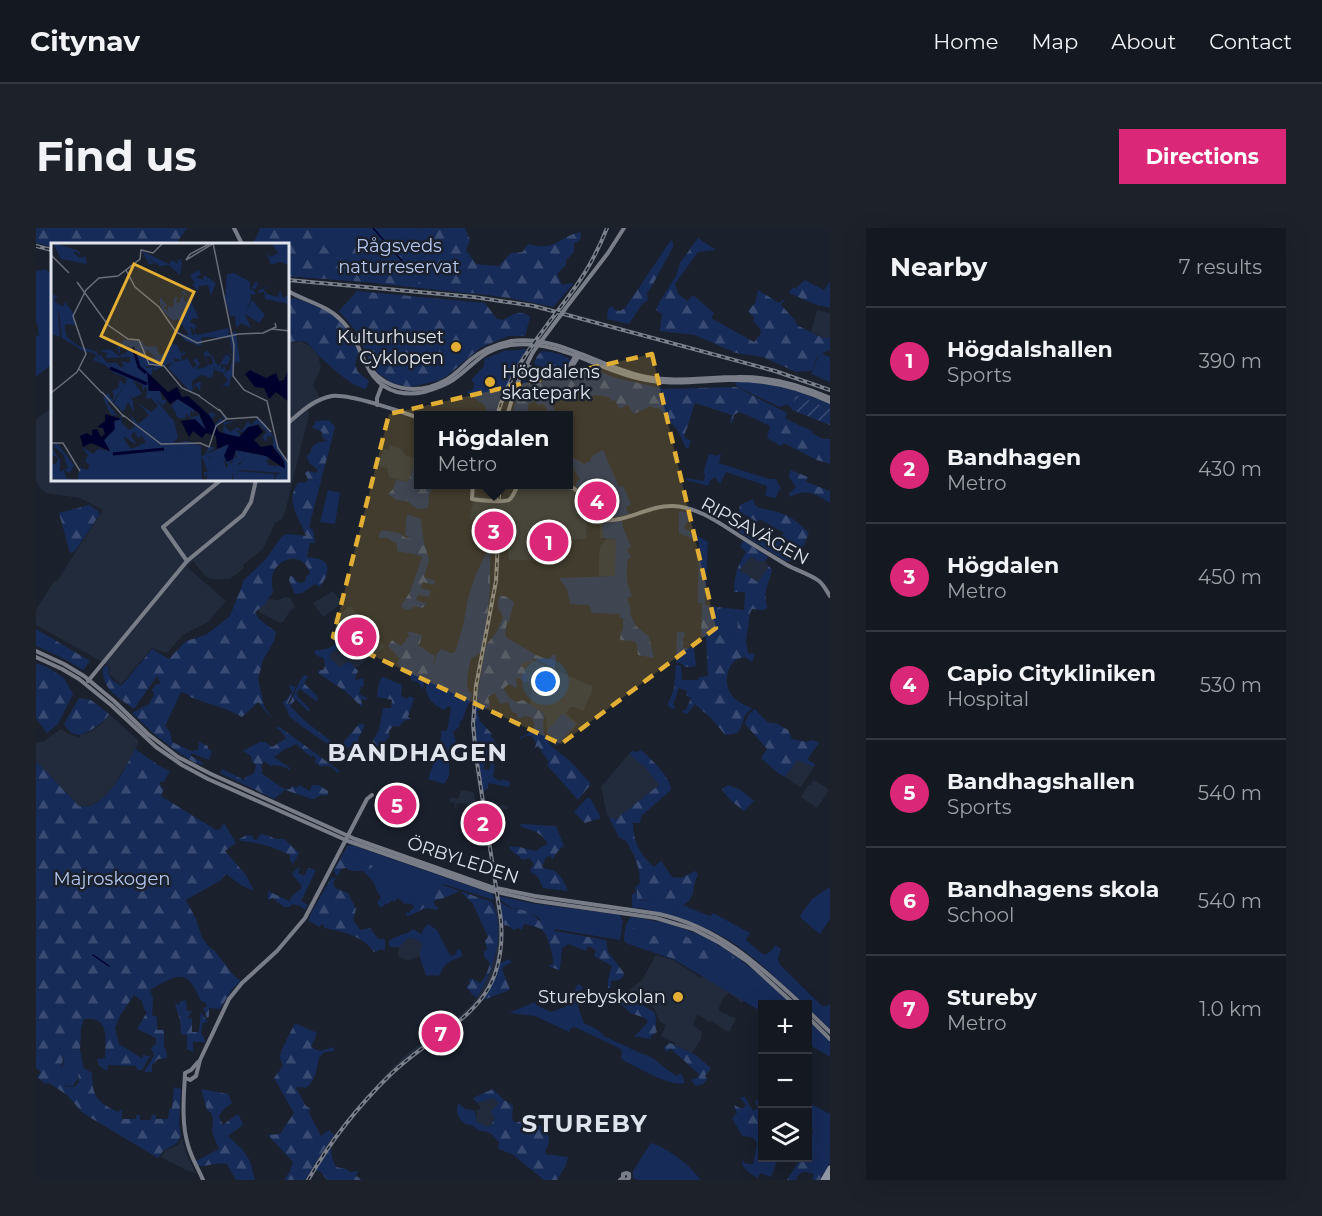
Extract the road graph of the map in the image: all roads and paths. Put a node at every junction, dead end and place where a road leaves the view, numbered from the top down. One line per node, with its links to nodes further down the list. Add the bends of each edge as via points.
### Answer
1 (234, 228): 3 (main road)
2 (624, 228): 6 (main road, bridge)
3 (242, 243)
4 (290, 292): 7 (main road, via 338,317)
5 (578, 354): 6 (main road, via 572,368 561,375 541,373); 7 (main road, via 555,345 513,341 484,350 436,385 409,390); 8 (main road, via 614,371 649,381 771,383)
6 (527, 364): 10 (main road)
7 (384, 384): 9 (main road)
8 (830, 400)
9 (377, 405): 11 (main road); 12 (main road, via 332,396 309,405)
10 (508, 411)
11 (414, 416)
12 (290, 421)
13 (219, 482): 18 (main road, via 163,527)
14 (256, 482): 18 (main road, via 243,515)
15 (472, 489): 16 (main road, RIPSAVÄGEN, via 472,499 485,500 508,500)
16 (517, 489)
17 (572, 489): 19 (main road, RIPSAVÄGEN, via 580,495 588,514 596,519 627,518 657,507 676,506 707,516 820,582)
18 (187, 561): 22 (main road)
19 (830, 596)
20 (36, 651): 22 (main road, ÖRBYLEDEN, via 64,664)
21 (36, 657): 22 (main road, ÖRBYLEDEN)
22 (87, 682): 23 (main road, ÖRBYLEDEN, via 178,757)
23 (348, 838): 23 (main road, via 372,795 368,797); 24 (main road, ÖRBYLEDEN, via 507,895); 31 (main road, via 305,918 233,993)
24 (628, 912): 25 (main road, ÖRBYLEDEN, via 680,925 720,943 747,961); 26 (main road, ÖRBYLEDEN, via 670,916 702,928 735,947)
25 (789, 1000)
26 (796, 1000)
27 (812, 1016): 29 (main road)
28 (812, 1022): 30 (main road)
29 (830, 1032)
30 (830, 1038)
31 (200, 1060): 32 (main road); 33 (main road)
32 (191, 1070): 33 (main road); 34 (main road, via 185,1073)
33 (196, 1072): 34 (main road, via 196,1076)
34 (188, 1079): 37 (main road, via 186,1138)
35 (830, 1168): 38 (main road)
36 (830, 1176): 38 (main road)
37 (203, 1180)
38 (825, 1180)

